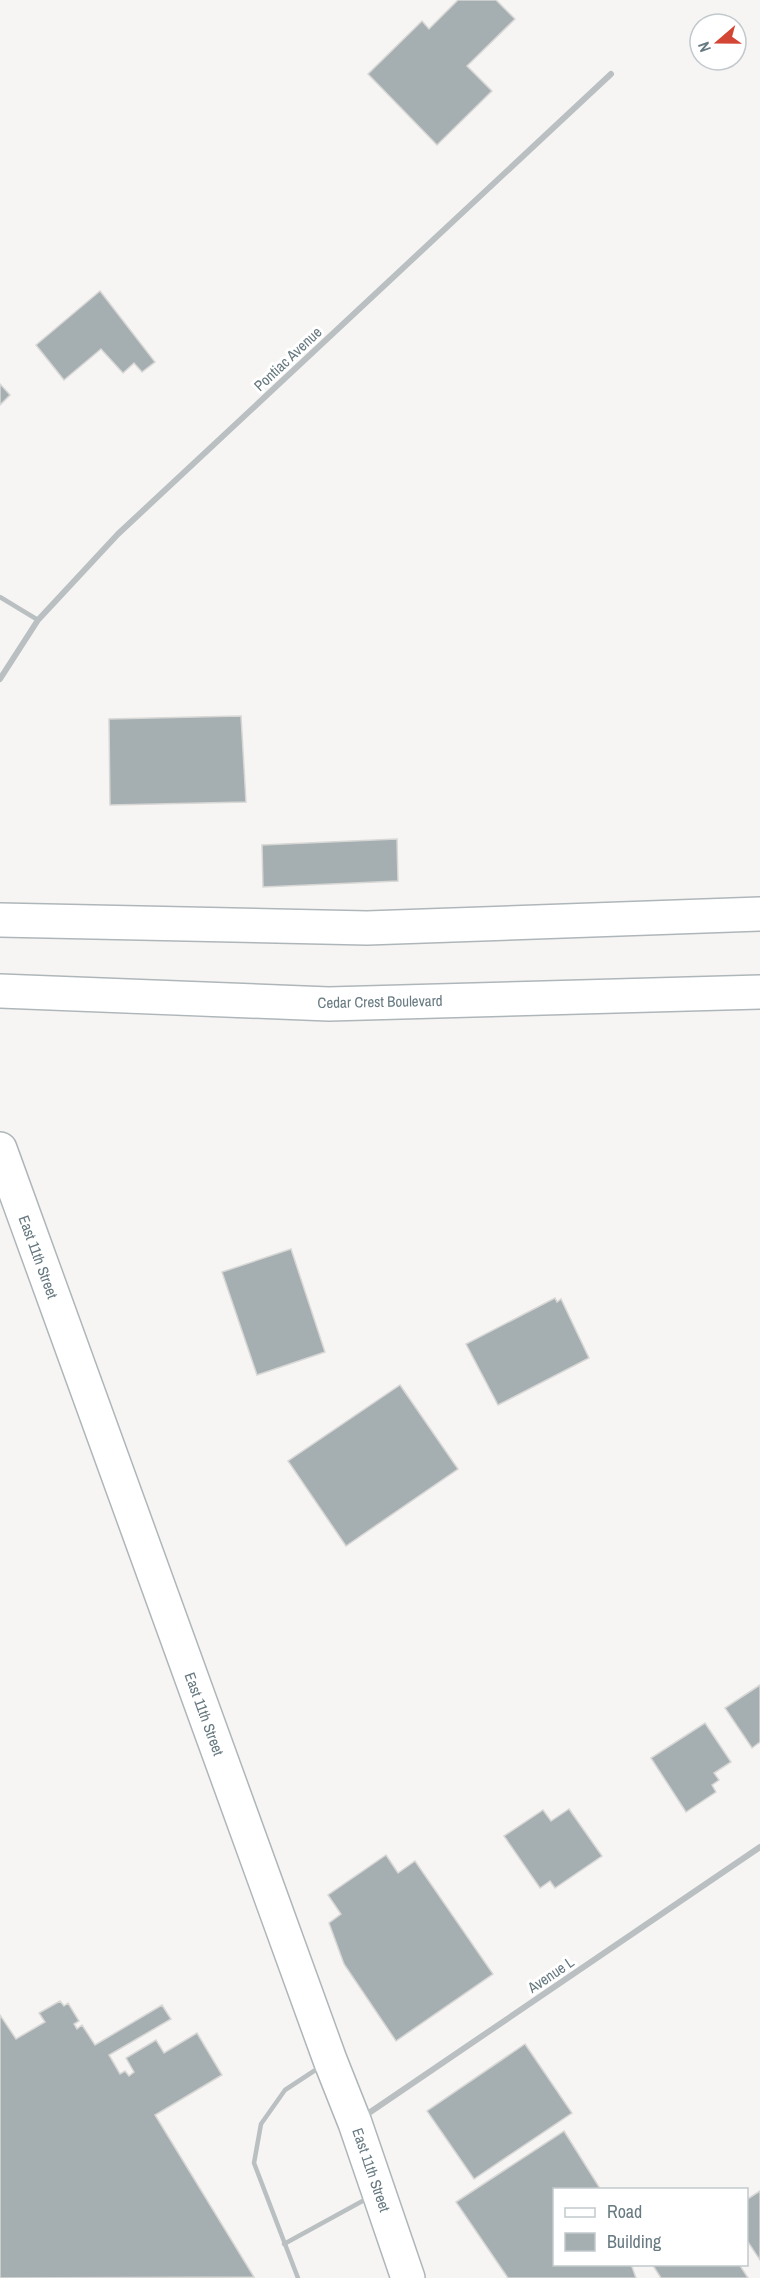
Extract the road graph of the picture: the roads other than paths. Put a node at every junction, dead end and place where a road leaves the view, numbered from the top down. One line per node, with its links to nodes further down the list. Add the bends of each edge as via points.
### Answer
1 (611, 74): 3 (street, Pontiac Avenue, via 118,534)
2 (0, 597): 3 (lane)
3 (38, 620): 4 (street, Pontiac Avenue)
4 (0, 679)
5 (760, 914): 6 (main road, via 367,928)
6 (0, 920)
7 (0, 991): 8 (main road, Cedar Crest Boulevard, via 329,1004)
8 (760, 992)
9 (0, 1149): 11 (main road, East 11th Street)
10 (760, 1847): 12 (street, Avenue L)
11 (330, 2060): 12 (main road, East 11th Street); 14 (lane, via 285,2090 261,2124 254,2163)
12 (355, 2123): 13 (main road, East 11th Street)
13 (378, 2193): 14 (lane); 16 (main road, East 11th Street)
14 (284, 2244): 15 (lane)
15 (298, 2278)
16 (408, 2278)

